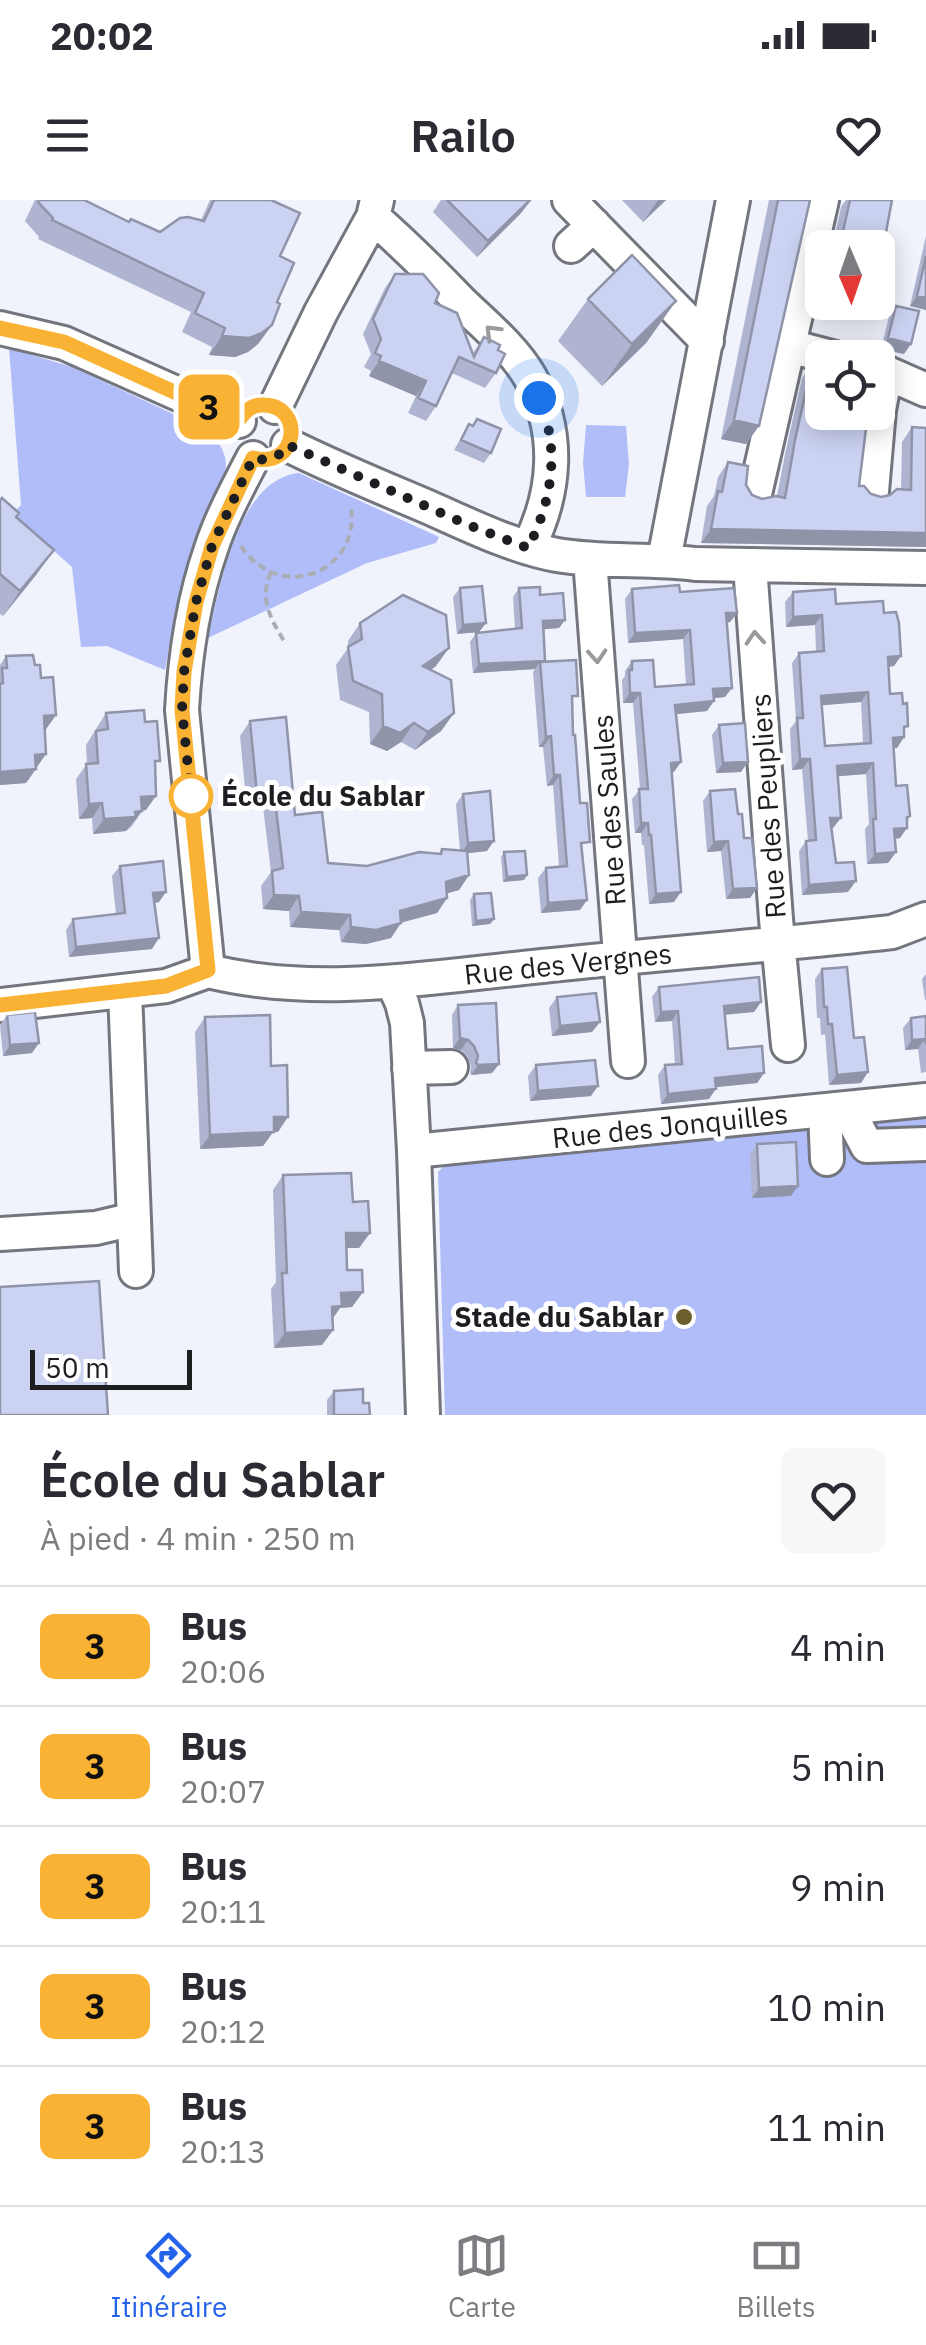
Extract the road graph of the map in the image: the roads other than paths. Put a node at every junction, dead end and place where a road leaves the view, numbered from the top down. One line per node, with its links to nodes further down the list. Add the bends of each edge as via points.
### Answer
1 (569, 200): 6 (street, via 582,236)
2 (733, 200): 6 (street)
3 (822, 200): 7 (street)
4 (375, 208): 11 (street); 18 (street, one-way to 4, via 553,460 548,420 530,376)
5 (0, 328): 12 (street, via 64,342)
6 (707, 341): 20 (street)
7 (789, 346): 8 (street); 17 (street)
8 (805, 350)
9 (895, 376): 10 (street)
10 (926, 390)
11 (275, 407): 12 (street, via 250,408); 14 (street, via 290,424)
12 (238, 421): 15 (street, via 241,448)
13 (877, 430): 16 (street)
14 (288, 445): 15 (street, via 277,457); 18 (street)
15 (253, 458): 26 (street, via 212,546 184,672 182,710)
16 (872, 492)
17 (755, 494)
18 (528, 548): 19 (street)
19 (590, 559): 20 (street); 25 (street, Rue des Saules, one-way to 25)
20 (664, 560): 21 (street)
21 (750, 566): 22 (street); 24 (street, Rue des Peupliers, one-way to 21)
22 (926, 575)
23 (926, 919): 24 (street, Rue des Vergnes, via 892,932)
24 (780, 944): 25 (street, Rue des Vergnes); 30 (street, Rue des Peupliers)
25 (620, 958): 27 (street, Rue des Vergnes); 31 (street, Rue des Saules)
26 (208, 970): 27 (street, Rue des Vergnes, via 299,984); 28 (street, via 166,986)
27 (393, 983): 33 (street, via 407,1023)
28 (124, 991): 29 (street); 39 (street)
29 (0, 1005)
30 (788, 1046)
31 (628, 1061)
32 (450, 1066): 33 (street)
33 (410, 1068): 37 (street)
34 (926, 1100): 35 (street, Rue des Jonquilles)
35 (836, 1109): 36 (street, via 867,1146); 37 (street, Rue des Jonquilles); 38 (street)
36 (926, 1144)
37 (414, 1150): 42 (street)
38 (827, 1158)
39 (134, 1218): 40 (street, via 96,1228); 41 (street)
40 (0, 1234)
41 (136, 1271)
42 (423, 1415)

